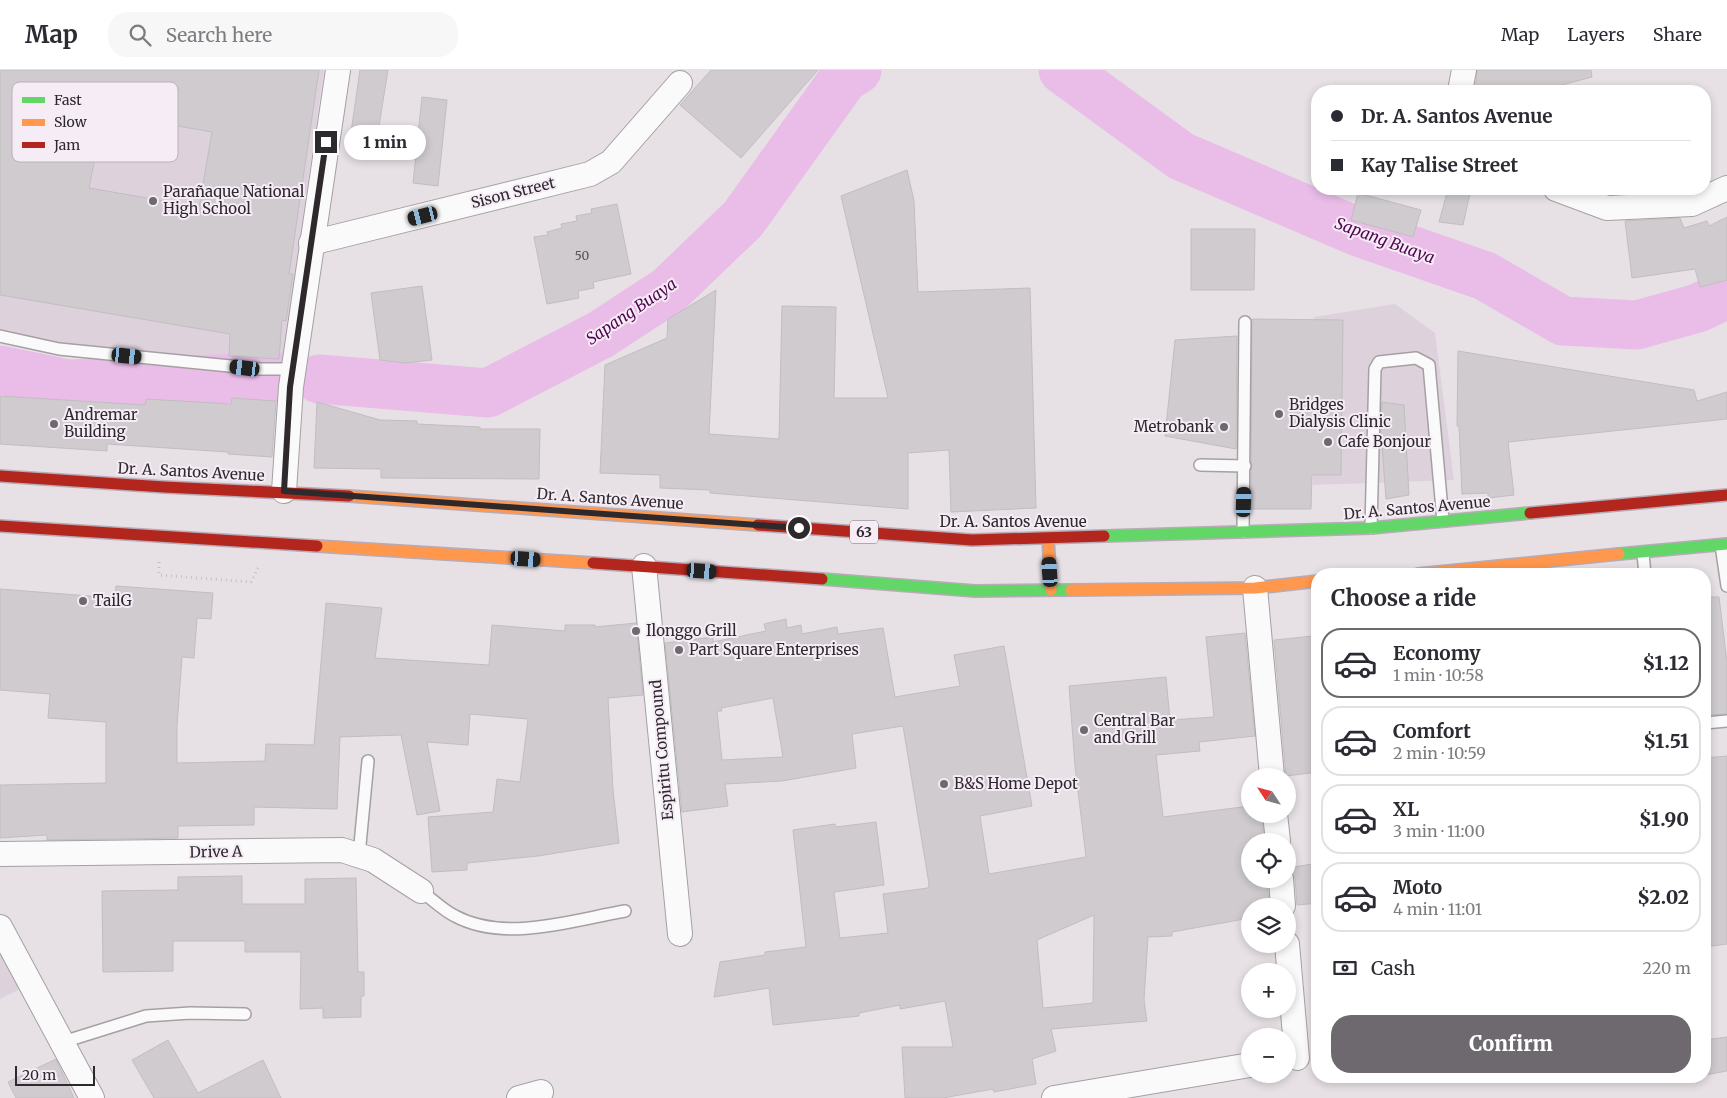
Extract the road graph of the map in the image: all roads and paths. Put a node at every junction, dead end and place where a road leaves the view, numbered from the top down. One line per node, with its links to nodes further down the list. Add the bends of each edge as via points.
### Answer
1 (338, 70): 7 (street)
2 (1464, 70): 4 (street)
3 (680, 83): 7 (street, Sison Street, via 611,162 590,174)
4 (1461, 85)
5 (1727, 188): 6 (street, via 1692,204 1607,208)
6 (1572, 195)
7 (311, 243): 10 (street)
8 (1244, 322): 12 (lane)
9 (0, 336): 10 (lane, via 68,350 260,369)
10 (293, 369): 14 (street)
11 (1200, 465): 12 (lane)
12 (1245, 466): 19 (lane)
13 (0, 476): 14 (main road, Dr. A. Santos Avenue / 63)
14 (284, 491): 20 (main road, Dr. A. Santos Avenue / 63, via 972,540)
15 (1727, 495): 16 (main road, Dr. A. Santos Avenue / 63)
16 (1443, 521): 18 (main road, Dr. A. Santos Avenue / 63); 18 (lane, via 1429,365 1416,358 1379,362 1375,369)
17 (0, 526): 23 (main road)
18 (1372, 528): 19 (main road, Dr. A. Santos Avenue / 63)
19 (1243, 532): 20 (main road, Dr. A. Santos Avenue / 63)
20 (1048, 538): 31 (main road)
21 (1724, 545): 22 (main road); 29 (lane)
22 (1643, 554): 24 (main road); 25 (lane)
23 (644, 566): 31 (main road, via 975,591); 41 (street, Espiritu Compound)
24 (1547, 568)
25 (1644, 568)
26 (159, 576): 27 (path)
27 (251, 582)
28 (1311, 582): 30 (main road)
29 (1727, 586)
30 (1255, 588): 31 (main road); 35 (street)
31 (1052, 590)
32 (1727, 721): 33 (lane)
33 (1711, 722)
34 (368, 762): 37 (lane)
35 (1271, 768)
36 (0, 854): 37 (street, Drive A, via 342,850)
37 (359, 856): 38 (street, Drive A, via 373,860)
38 (421, 891): 39 (lane, via 456,917 489,928 518,930)
39 (625, 910)
40 (0, 927): 44 (street)
41 (680, 934)
42 (1288, 953): 45 (street)
43 (246, 1014): 44 (lane, via 146,1016)
44 (63, 1042): 48 (street)
45 (1301, 1057)
46 (1241, 1067): 50 (street)
47 (541, 1092): 49 (street)
48 (92, 1098)
49 (519, 1098)
50 (1054, 1098)

